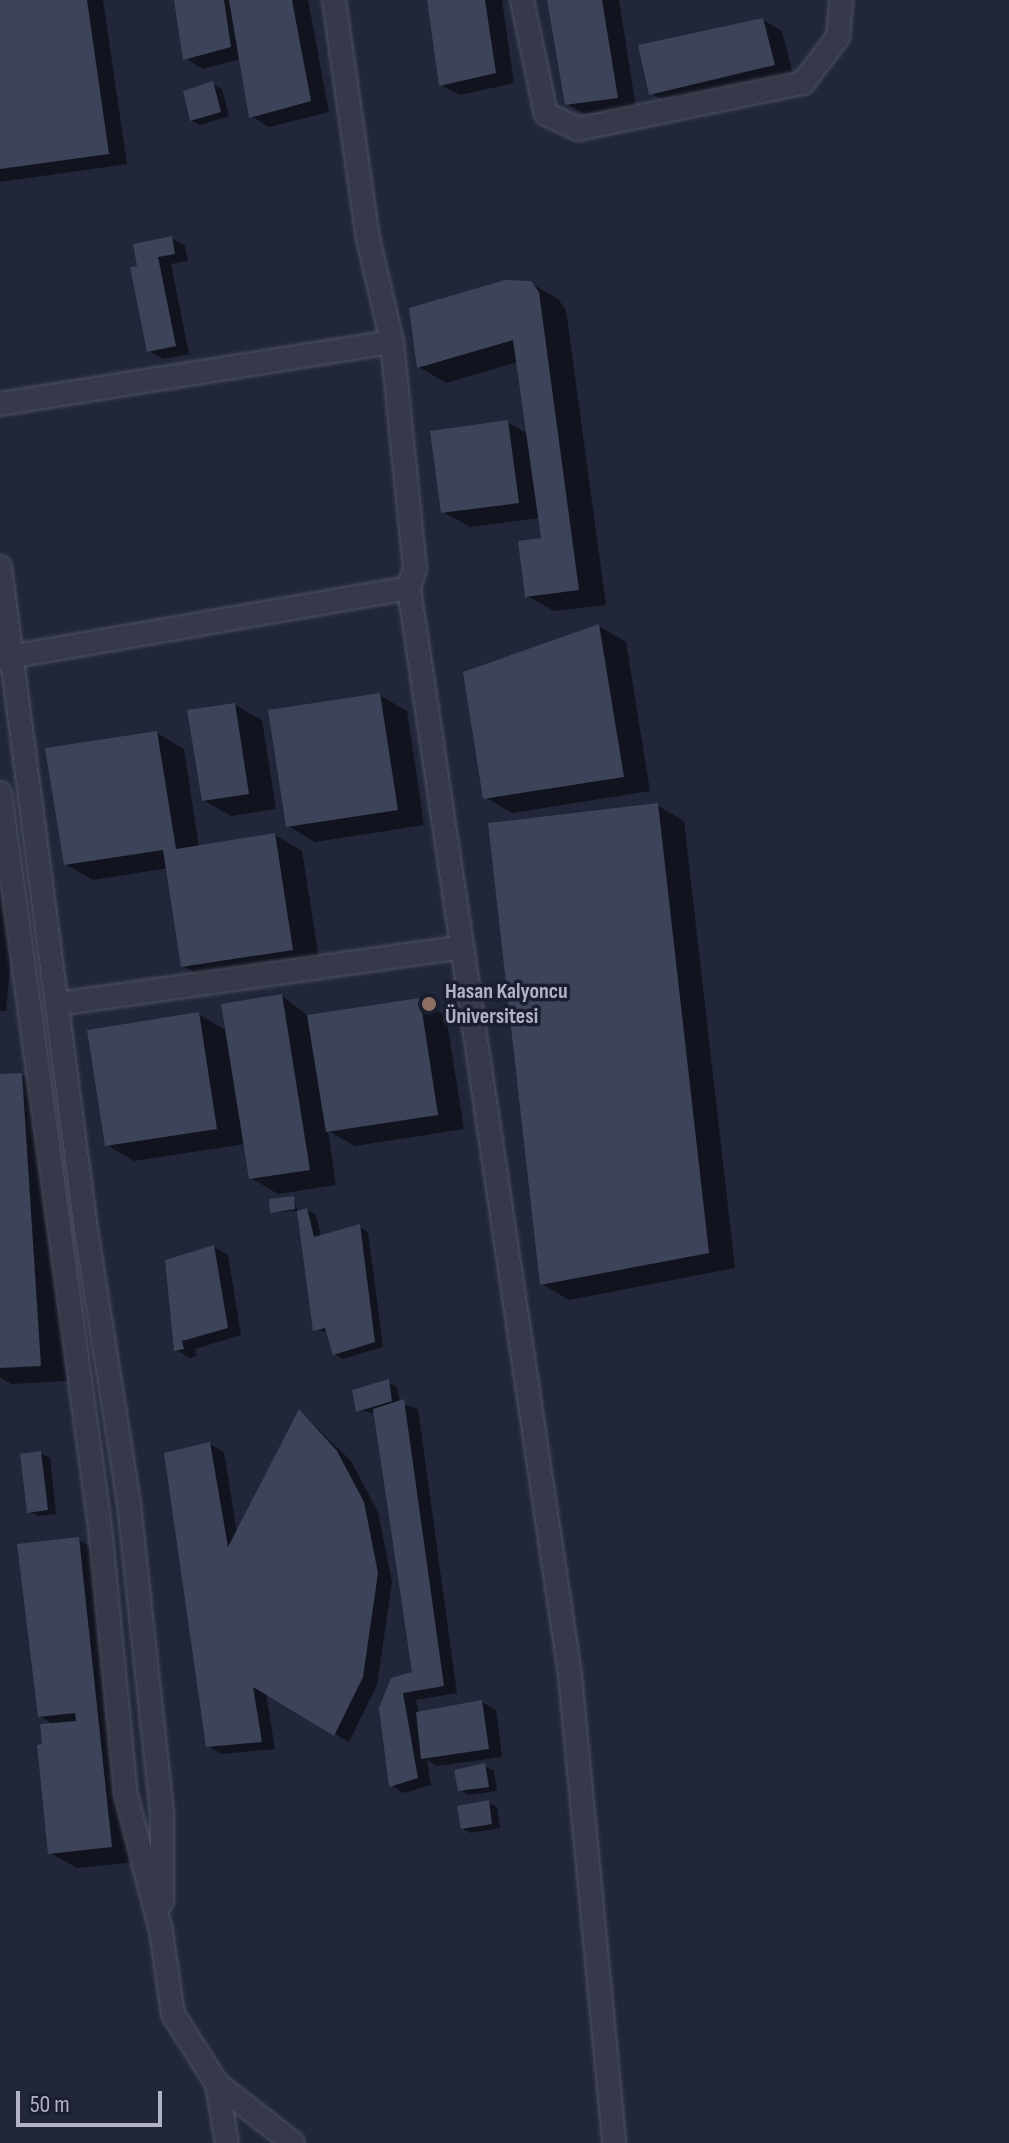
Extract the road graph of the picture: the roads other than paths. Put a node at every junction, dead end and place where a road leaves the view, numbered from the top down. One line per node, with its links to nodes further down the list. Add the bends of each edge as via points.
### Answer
1 (334, 0): 4 (street, via 368,238)
2 (522, 0): 3 (street, via 546,114 578,129 803,83 838,37)
3 (841, 0)
4 (392, 342): 5 (street); 7 (street, via 415,569)
5 (0, 404)
6 (0, 567): 8 (street)
7 (409, 588): 8 (street); 10 (street)
8 (6, 657): 11 (street)
9 (0, 793): 12 (street, via 100,1527 126,1795)
10 (462, 947): 11 (street); 16 (street, via 570,1675)
11 (57, 1004): 12 (street, via 130,1520 162,1815)
12 (161, 1931): 13 (street, via 173,2014)
13 (217, 2084): 14 (street); 15 (street)
14 (227, 2143)
15 (293, 2143)
16 (614, 2143)

